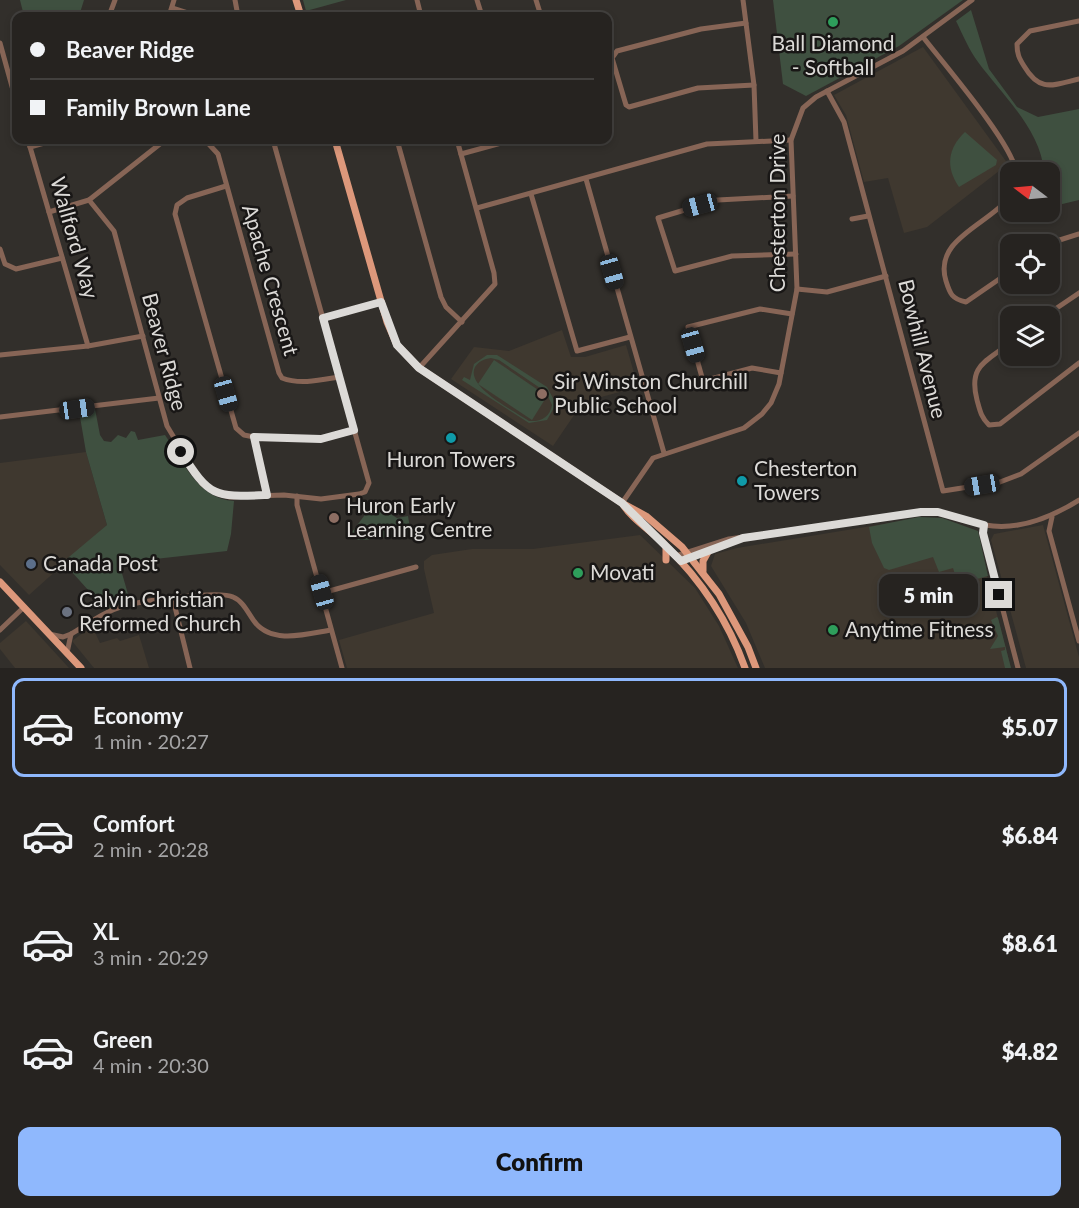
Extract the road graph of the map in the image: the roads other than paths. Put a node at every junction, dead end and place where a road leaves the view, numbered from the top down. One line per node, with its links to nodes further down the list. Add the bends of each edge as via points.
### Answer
1 (174, 0): 4 (street)
2 (743, 0): 8 (street)
3 (972, 0): 9 (street, Chesterton Drive)
4 (172, 8): 5 (street); 6 (street)
5 (170, 12)
6 (184, 12)
7 (1079, 21): 11 (street, via 1030,31 1017,44 1017,54 1039,84 1049,86)
8 (746, 23): 13 (street); 13 (street, via 701,29 617,51 612,58 627,107 698,88)
9 (923, 37): 14 (street, Chesterton Drive); 28 (street)
10 (0, 43): 12 (street)
11 (1079, 79)
12 (12, 80)
13 (754, 85): 16 (street)
14 (827, 91): 15 (street, Chesterton Drive, via 802,108); 37 (street, Bowhill Avenue, via 844,122)
15 (791, 140): 16 (street); 32 (street, Chesterton Drive)
16 (756, 141): 29 (street, via 707,144)
17 (29, 144): 26 (street, Wallford Way)
18 (41, 144): 26 (street)
19 (160, 144): 33 (street)
20 (209, 144): 30 (street, Apache Crescent, via 218,154)
21 (274, 144): 51 (street, Beaver Ridge)
22 (336, 144): 48 (main road)
23 (398, 144): 52 (street, via 441,297)
24 (458, 144): 27 (street)
25 (497, 144): 27 (street)
26 (30, 147): 36 (street, Wallford Way)
27 (461, 154): 35 (street)
28 (1014, 162)
29 (586, 179): 31 (street); 54 (street)
30 (226, 186): 61 (street, Apache Crescent, via 282,378 316,381); 66 (street, via 187,198 177,205 176,214 231,418 244,435)
31 (531, 194): 35 (street); 54 (street, via 577,351)
32 (793, 196): 42 (street, Chesterton Drive); 42 (street, via 718,200 658,218 675,271 732,256)
33 (89, 200): 36 (street); 53 (street, Beaver Ridge, via 114,231)
34 (1000, 205): 45 (street, via 952,245 943,259 942,270 950,294 966,302)
35 (477, 208): 52 (street, via 495,284)
36 (50, 212): 43 (street, Wallford Way)
37 (868, 216): 38 (street); 44 (street, Bowhill Avenue)
38 (852, 219)
39 (1079, 234): 40 (street)
40 (1060, 240)
41 (0, 249): 43 (street, via 5,264 16,269)
42 (796, 254): 46 (street, Chesterton Drive)
43 (62, 258): 55 (street, Wallford Way)
44 (886, 276): 46 (street, via 827,292); 65 (street, Bowhill Avenue, via 943,490 1000,482 1021,474)
45 (1000, 279)
46 (797, 289): 50 (street, Chesterton Drive)
47 (1079, 293): 49 (street)
48 (381, 302): 51 (street); 59 (main road, via 397,345)
49 (1059, 306)
50 (792, 315): 60 (street, Chesterton Drive); 60 (street, via 760,309 688,327 703,381 752,368)
51 (323, 318): 61 (street, Beaver Ridge)
52 (462, 322): 59 (street)
53 (143, 336): 55 (street); 62 (street, Beaver Ridge)
54 (630, 337): 67 (street)
55 (88, 346): 57 (street)
56 (1000, 351): 58 (street, via 974,375 981,417 989,425 1000,424)
57 (0, 355)
58 (1079, 363)
59 (419, 368): 71 (main road)
60 (781, 373): 67 (street, Chesterton Drive, via 771,404 752,424)
61 (339, 377): 64 (street, Beaver Ridge)
62 (159, 398): 63 (street); 68 (street, Beaver Ridge, via 169,432 206,488 224,496)
63 (0, 417)
64 (354, 430): 66 (street, via 321,439); 69 (street, Beaver Ridge, via 368,488 359,494 321,499)
65 (1079, 433)
66 (254, 437): 68 (street)
67 (664, 453): 71 (street, Chesterton Drive, via 645,467)
68 (267, 495): 69 (street, Beaver Ridge)
69 (297, 496): 85 (street)
70 (1079, 500): 72 (street)
71 (622, 503): 77 (main road); 79 (main road, via 654,522)
72 (1052, 517): 73 (street); 75 (street)
73 (1036, 520): 74 (street); 75 (street)
74 (984, 525): 76 (street, via 938,512 921,512); 99 (street)
75 (1049, 531): 92 (street)
76 (743, 538): 78 (street); 79 (street, via 723,540)
77 (665, 545): 80 (main road); 81 (main road)
78 (708, 552): 79 (street); 83 (main road)
79 (689, 555): 80 (street); 83 (main road)
80 (679, 558): 97 (main road, via 731,630)
81 (666, 560)
82 (416, 567): 85 (street)
83 (703, 570): 98 (main road, via 735,621)
84 (0, 582): 87 (main road)
85 (322, 592): 89 (street)
86 (173, 599): 89 (street, via 212,594 234,597 256,624 274,635); 91 (street, via 125,606); 95 (street)
87 (24, 607): 88 (street); 90 (main road)
88 (0, 630)
89 (331, 630): 96 (street)
90 (49, 634): 91 (street); 93 (main road)
91 (71, 634): 93 (street)
92 (1079, 641)
93 (67, 652): 94 (main road)
94 (81, 668)
95 (190, 668)
96 (342, 668)
97 (745, 668)
98 (756, 668)
99 (1018, 668)

